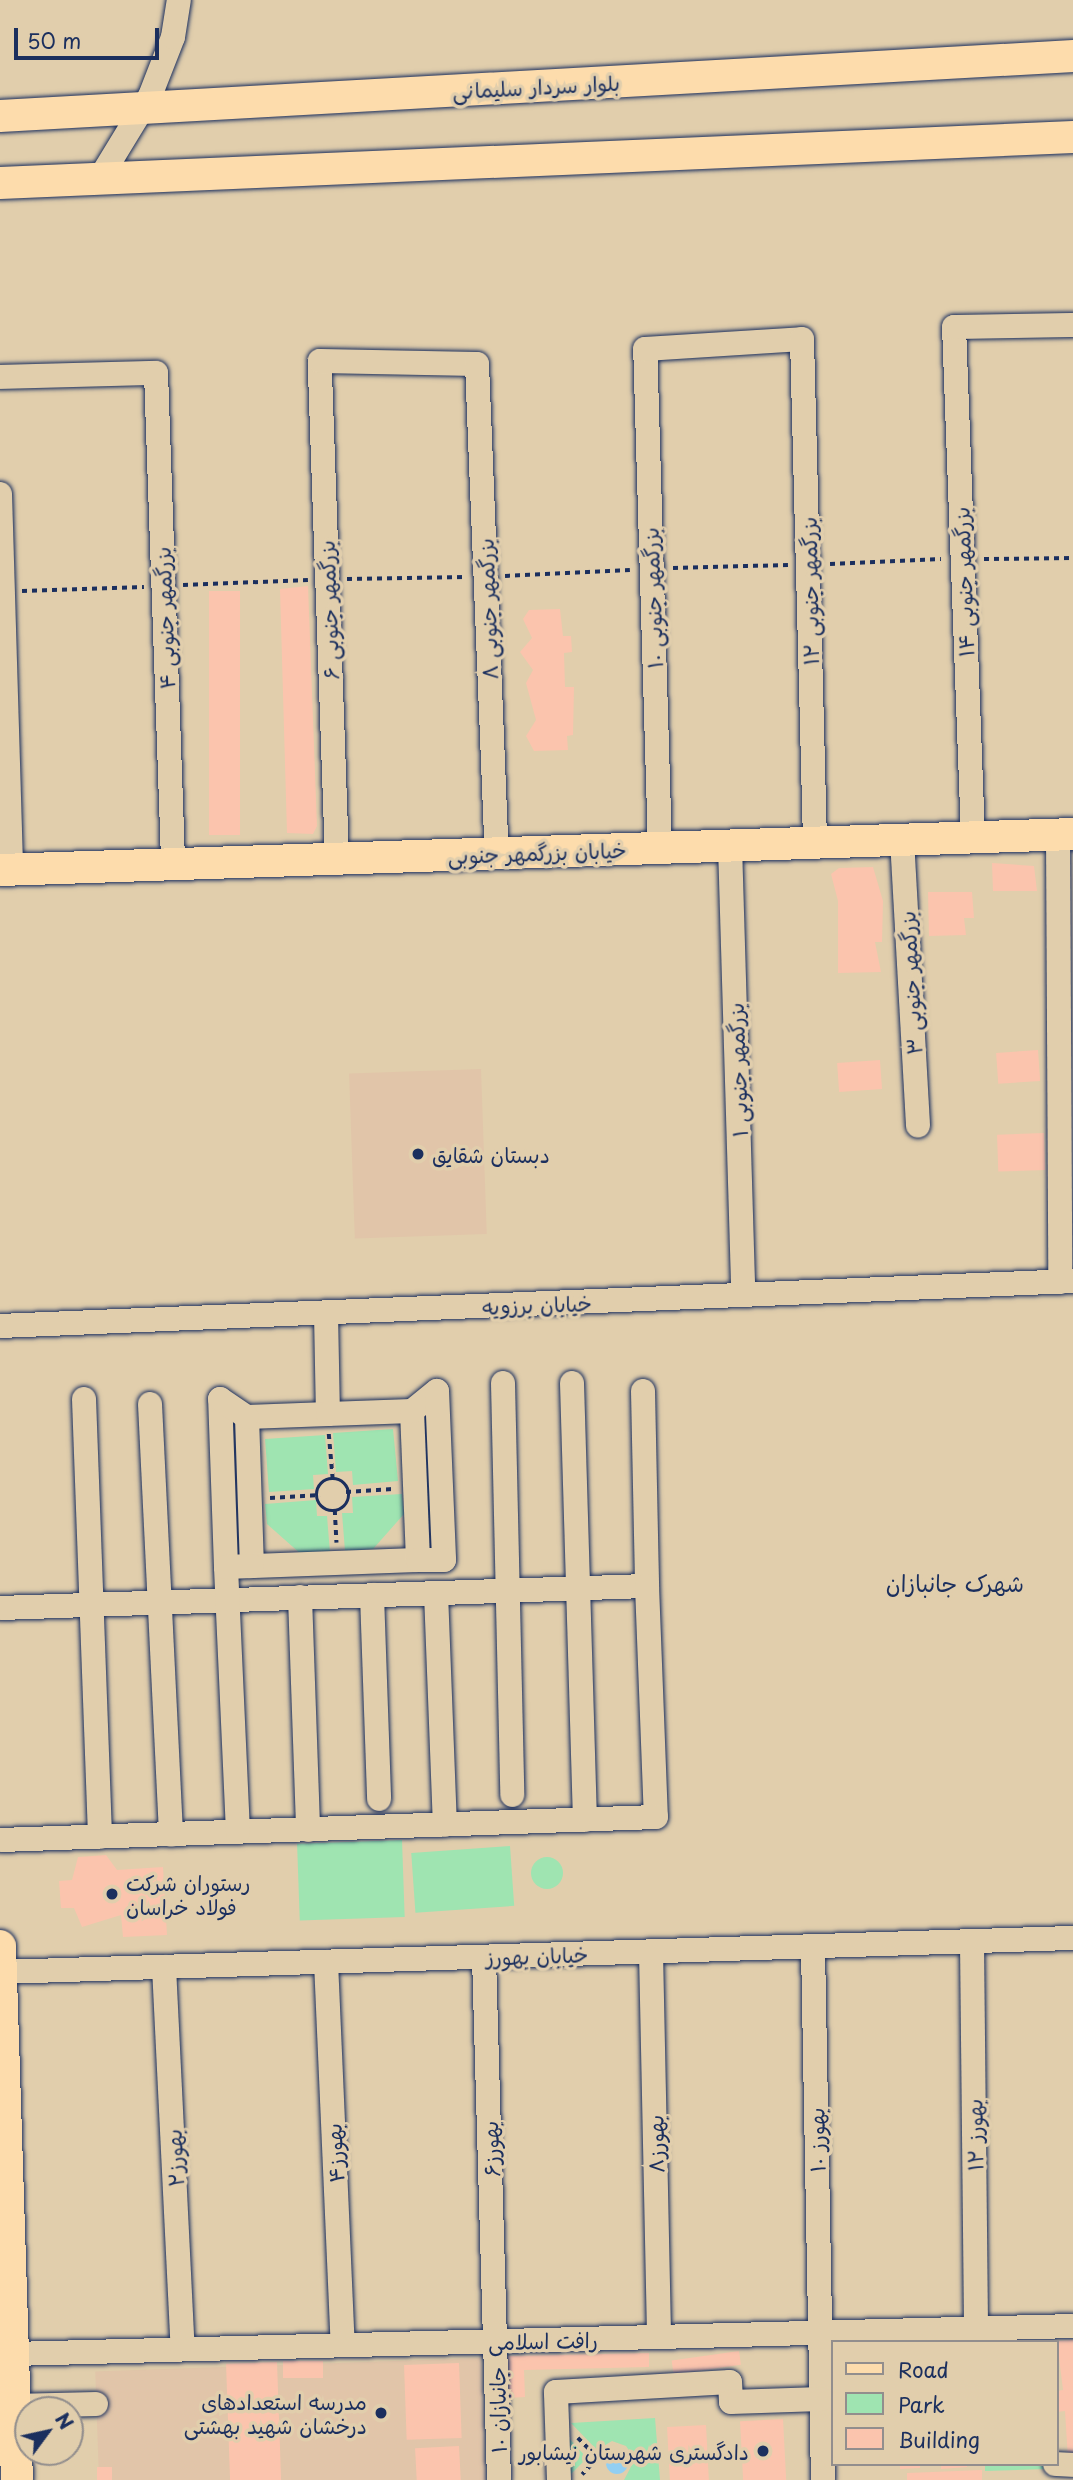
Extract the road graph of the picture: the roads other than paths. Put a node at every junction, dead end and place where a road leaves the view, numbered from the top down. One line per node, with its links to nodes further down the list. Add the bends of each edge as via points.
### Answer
1 (179, 0): 5 (street, via 173,37 150,96)
2 (1073, 56): 3 (main road, بلوار سردار سلیمانی)
3 (0, 116)
4 (1073, 137): 5 (main road)
5 (100, 178): 6 (main road)
6 (0, 183)
7 (1073, 325): 13 (street, بزرگمهر جنوبی ۱۴, via 954,327)
8 (803, 339): 15 (street, بزرگمهر جنوبی ۱۲); 17 (street, بزرگمهر جنوبی ۱۰, via 645,349)
9 (477, 364): 18 (street, بزرگمهر جنوبی ۸); 19 (street, بزرگمهر جنوبی ۶, via 320,361)
10 (0, 377): 20 (street, بزرگمهر جنوبی ۴, via 156,373)
11 (0, 494): 21 (street)
12 (1065, 834): 13 (main road, خیابان بزرگمهر جنوبی); 23 (street)
13 (972, 837): 14 (main road, خیابان بزرگمهر جنوبی)
14 (902, 839): 15 (main road, خیابان بزرگمهر جنوبی); 22 (street, بزرگمهر جنوبی ۳)
15 (815, 842): 16 (main road, خیابان بزرگمهر جنوبی)
16 (730, 845): 17 (main road, خیابان بزرگمهر جنوبی); 24 (street, بزرگمهر جنوبی ۱)
17 (660, 848): 18 (main road, خیابان بزرگمهر جنوبی)
18 (497, 853): 19 (main road, خیابان بزرگمهر جنوبی)
19 (337, 859): 20 (main road, خیابان بزرگمهر جنوبی)
20 (173, 864): 21 (main road, خیابان بزرگمهر جنوبی)
21 (6, 870)
22 (918, 1126)
23 (1066, 1282): 24 (street, خیابان برزویه)
24 (743, 1295): 25 (street, خیابان برزویه)
25 (326, 1313): 26 (street, خیابان برزویه); 33 (street)
26 (0, 1326)
27 (503, 1383): 40 (street)
28 (572, 1383): 39 (street)
29 (643, 1391): 38 (street)
30 (84, 1399): 46 (street)
31 (150, 1404): 45 (street)
32 (412, 1411): 33 (street); 35 (street); 35 (street, via 437,1391 444,1560)
33 (328, 1414): 34 (street)
34 (247, 1417): 36 (street); 37 (street, via 219,1399)
35 (418, 1560): 36 (street)
36 (253, 1566): 37 (street)
37 (226, 1567): 44 (street)
38 (647, 1586): 39 (street); 50 (street, via 656,1817)
39 (578, 1588): 40 (street); 50 (street)
40 (508, 1591): 41 (street); 48 (street)
41 (436, 1593): 42 (street); 51 (street)
42 (372, 1595): 43 (street); 49 (street)
43 (300, 1597): 44 (street); 52 (street)
44 (228, 1600): 45 (street); 53 (street)
45 (161, 1602): 46 (street); 54 (street)
46 (96, 1605): 47 (street); 55 (street)
47 (0, 1608)
48 (512, 1796)
49 (379, 1799)
50 (585, 1820): 51 (street)
51 (445, 1825): 52 (street)
52 (308, 1830): 53 (street)
53 (238, 1832): 54 (street)
54 (171, 1834): 55 (street)
55 (100, 1837): 56 (street)
56 (0, 1840)
57 (1073, 1938): 58 (street, خیابان بهورز)
58 (972, 1942): 60 (street, خیابان بهورز); 67 (street, بهورز ۱۲)
59 (0, 1946): 65 (main road)
60 (813, 1947): 61 (street, خیابان بهورز); 68 (street, بهورز ۱۰)
61 (651, 1952): 62 (street, خیابان بهورز); 69 (street, بهورز۸)
62 (484, 1957): 63 (street, خیابان بهورز); 70 (street, بهورز۶)
63 (326, 1962): 64 (street, خیابان بهورز); 71 (street, بهورز۴)
64 (164, 1967): 65 (street, خیابان بهورز); 72 (street, بهورز۲)
65 (1, 1972): 73 (main road)
66 (1073, 2326): 67 (street, رافت اسلامی)
67 (976, 2328): 68 (street, رافت اسلامی)
68 (819, 2332): 69 (street, رافت اسلامی); 74 (street, بهورز ۱۰)
69 (659, 2337): 70 (street, رافت اسلامی)
70 (496, 2341): 71 (street, رافت اسلامی); 78 (street, جانبازان ۱۰)
71 (343, 2345): 72 (street, رافت اسلامی)
72 (183, 2349): 73 (street, رافت اسلامی)
73 (12, 2354): 77 (main road)
74 (821, 2399): 79 (street, via 731,2402 730,2382 556,2392); 80 (street, بهورز ۱۰)
75 (84, 2403): 76 (street)
76 (96, 2403)
77 (14, 2406)
78 (499, 2480)
79 (559, 2480)
80 (823, 2480)

